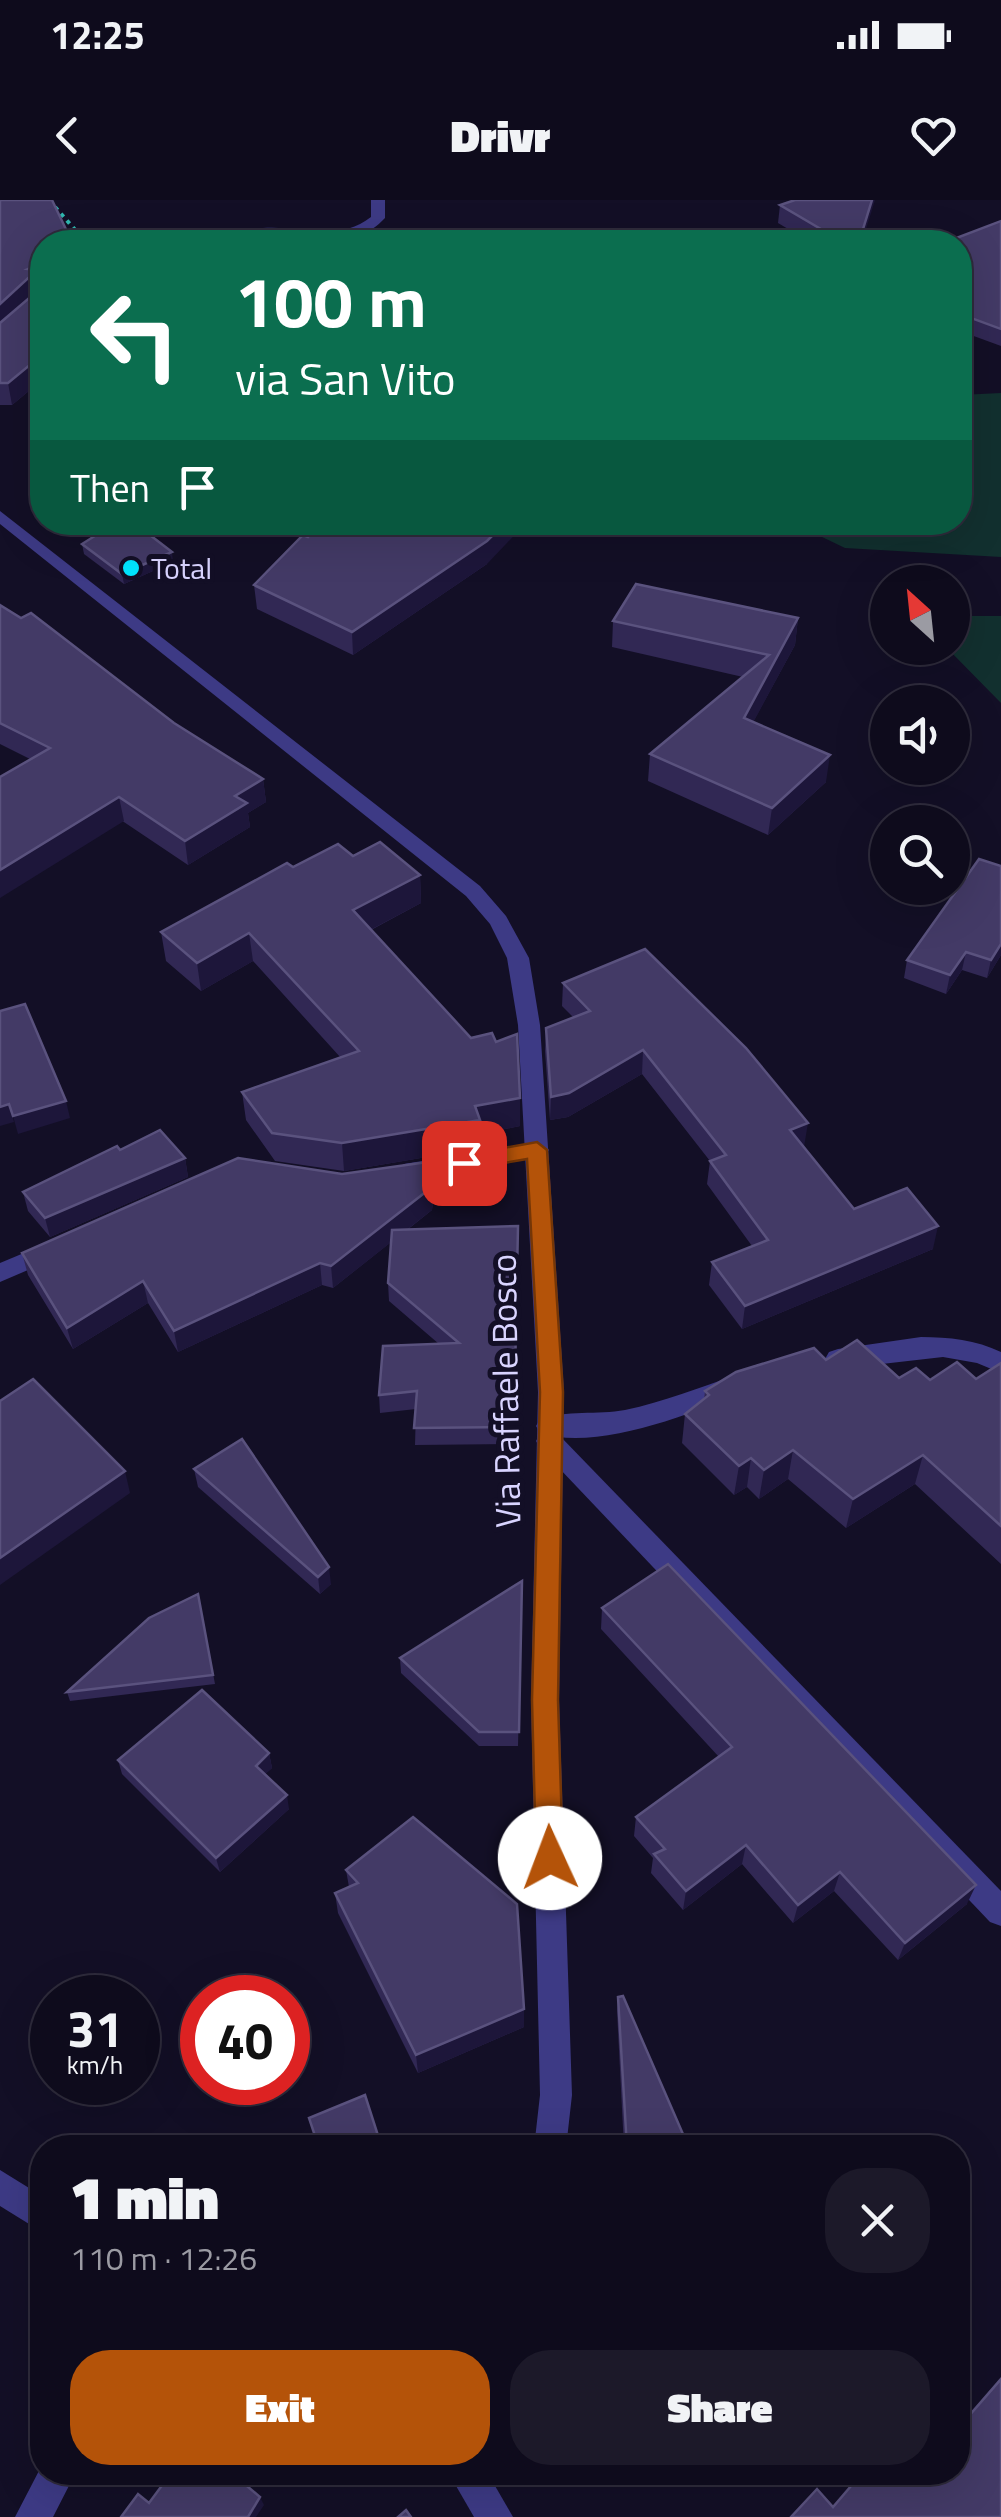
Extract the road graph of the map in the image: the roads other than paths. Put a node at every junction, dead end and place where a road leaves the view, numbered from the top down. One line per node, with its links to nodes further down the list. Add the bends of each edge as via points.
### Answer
1 (378, 200): 2 (street, via 378,218)
2 (368, 230)
3 (0, 516): 4 (street, Via Raffaele Bosco, via 438,862 499,921 518,958)
4 (537, 1150): 5 (street); 11 (street, Via Raffaele Bosco)
5 (372, 1179)
6 (86, 1235): 7 (street)
7 (0, 1273)
8 (816, 1362): 9 (street, via 937,1348 971,1350)
9 (1001, 1362)
10 (768, 1374): 11 (street, via 657,1415)
11 (549, 1433): 12 (street); 13 (street, Via Raffaele Bosco)
12 (1001, 1912)
13 (552, 2135)
14 (0, 2186): 15 (street)
15 (30, 2207)
16 (51, 2485): 18 (street)
17 (474, 2485): 19 (street)
18 (33, 2517)
19 (495, 2517)

